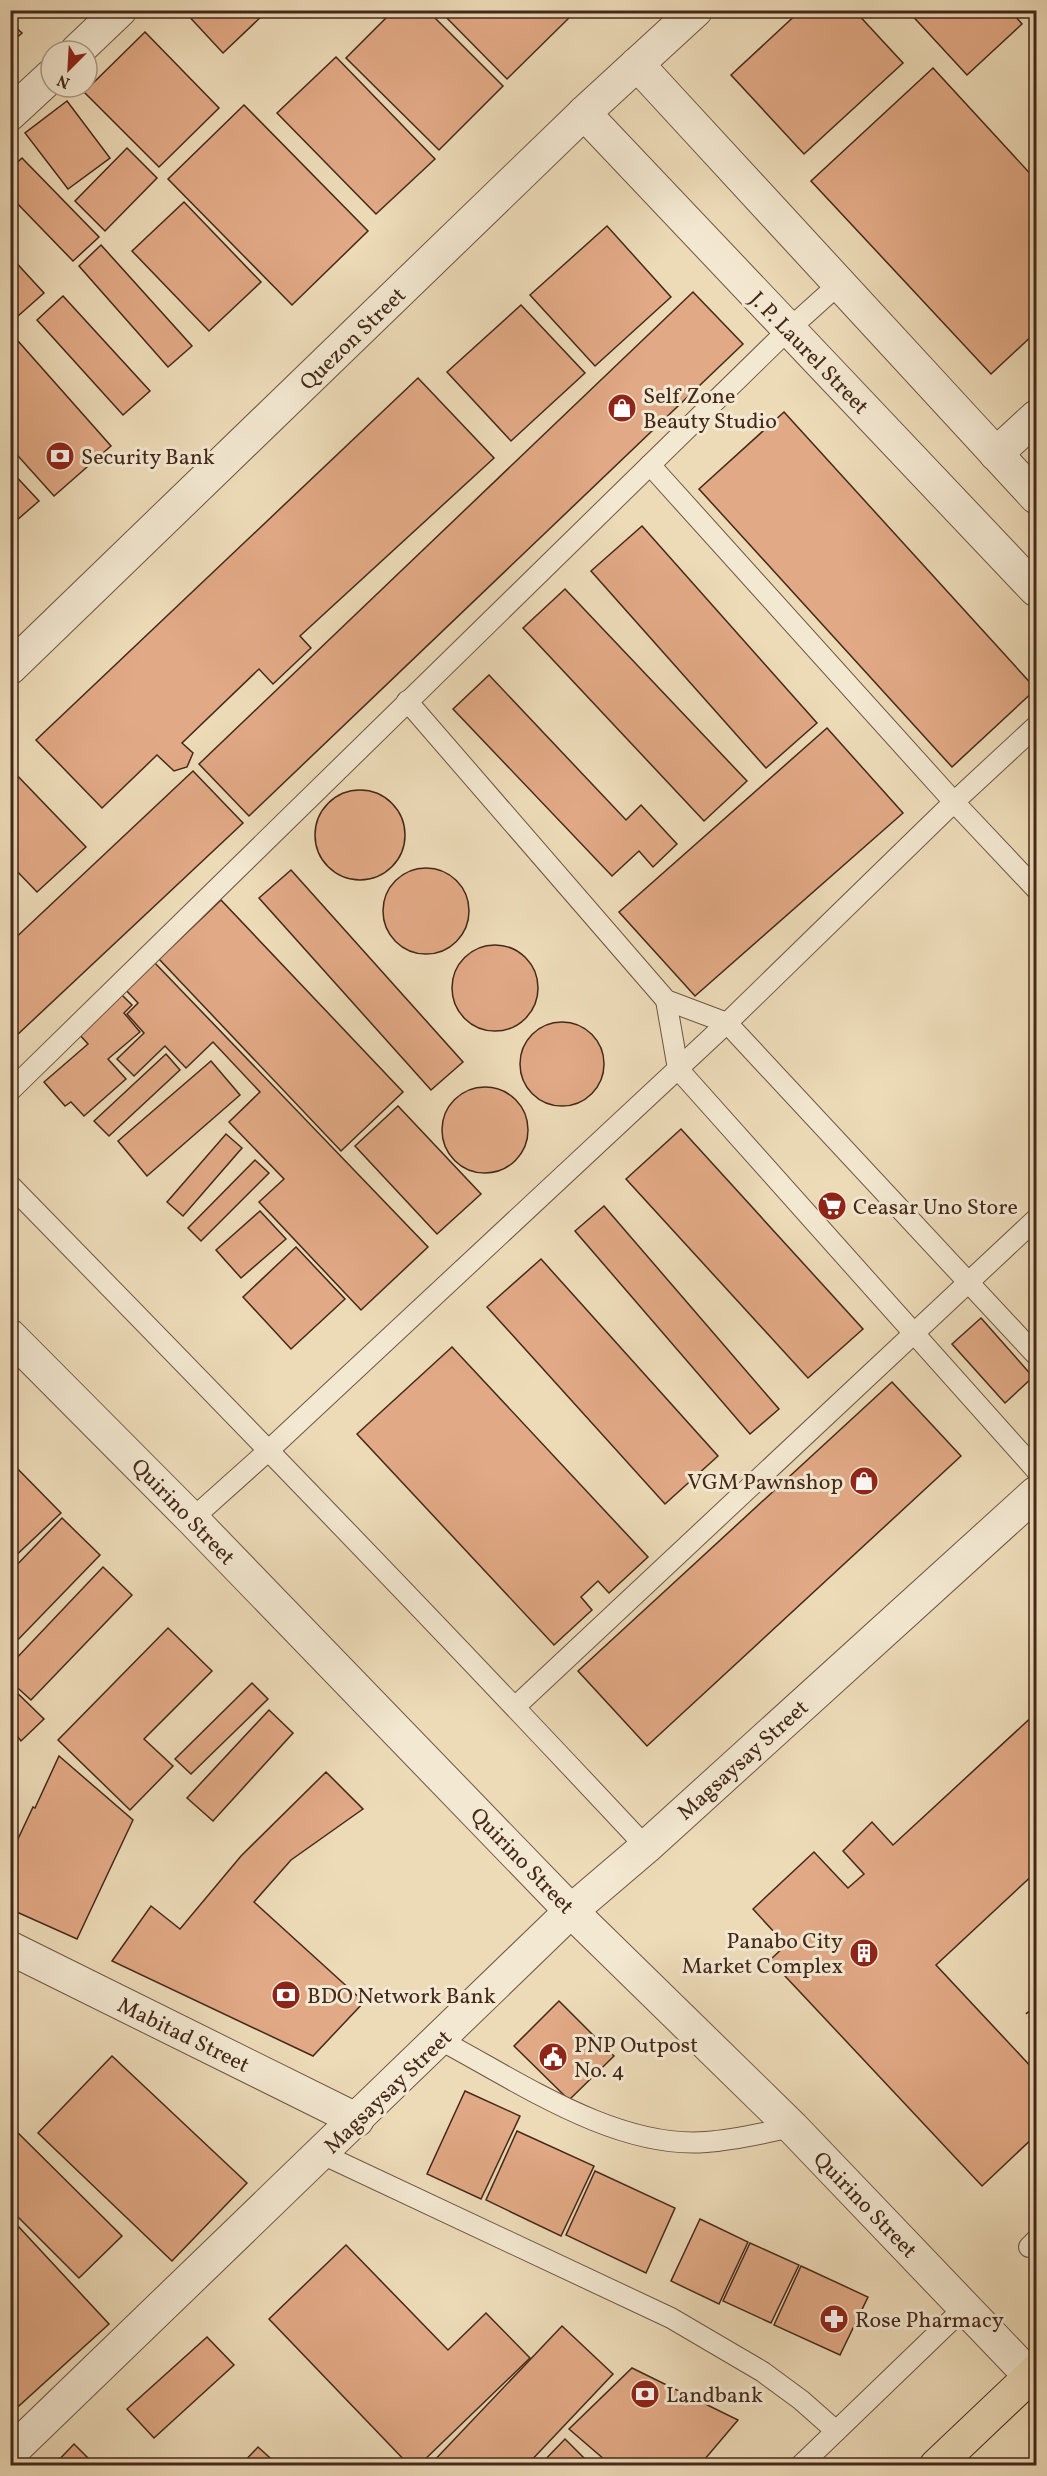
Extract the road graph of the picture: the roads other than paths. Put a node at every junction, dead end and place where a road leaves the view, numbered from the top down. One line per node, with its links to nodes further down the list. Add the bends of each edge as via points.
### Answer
1 (120, 10): 3 (street)
2 (696, 10): 4 (street, Quezon Street)
3 (90, 39)
4 (638, 64): 6 (street, Quezon Street); 8 (street)
5 (39, 86): 7 (street)
6 (584, 113): 9 (street, J. P. Laurel Street); 15 (street, Quezon Street)
7 (10, 114)
8 (839, 284): 9 (lane); 11 (street)
9 (789, 329): 12 (lane); 14 (street, J. P. Laurel Street)
10 (1036, 417): 11 (street)
11 (996, 454): 13 (street)
12 (650, 465): 16 (lane); 18 (lane)
13 (1036, 497)
14 (1036, 590)
15 (10, 668)
16 (406, 701): 20 (lane); 23 (lane)
17 (1036, 726): 18 (lane)
18 (954, 802): 19 (lane); 21 (lane)
19 (1036, 889)
20 (666, 1000): 21 (lane); 22 (lane)
21 (727, 1023): 22 (lane); 26 (lane)
22 (678, 1069): 27 (lane); 30 (lane)
23 (10, 1091)
24 (10, 1185): 30 (lane)
25 (1036, 1219): 26 (lane)
26 (968, 1281): 27 (lane); 29 (lane)
27 (914, 1332): 31 (lane); 34 (lane)
28 (10, 1336): 33 (street, Quirino Street)
29 (1036, 1355)
30 (269, 1450): 33 (lane); 34 (lane)
31 (1036, 1470)
32 (1036, 1493): 35 (street, Magsaysay Street)
33 (192, 1519): 36 (street, Quirino Street)
34 (515, 1707): 35 (lane)
35 (646, 1847): 36 (street, Magsaysay Street)
36 (572, 1911): 38 (street, Magsaysay Street); 40 (street, Quirino Street)
37 (10, 1948): 39 (street, Mabitad Street)
38 (440, 2040): 39 (street, Magsaysay Street); 40 (lane, via 580,2115 621,2131 704,2143)
39 (357, 2120): 41 (street, Magsaysay Street)
40 (792, 2127): 42 (street, Quirino Street)
41 (322, 2154): 44 (lane, via 719,2344 801,2400); 45 (street, Magsaysay Street)
42 (965, 2307): 43 (street, Quirino Street); 44 (lane)
43 (1035, 2377): 47 (highway)
44 (836, 2431): 46 (lane)
45 (10, 2453)
46 (800, 2466)
47 (936, 2466)

